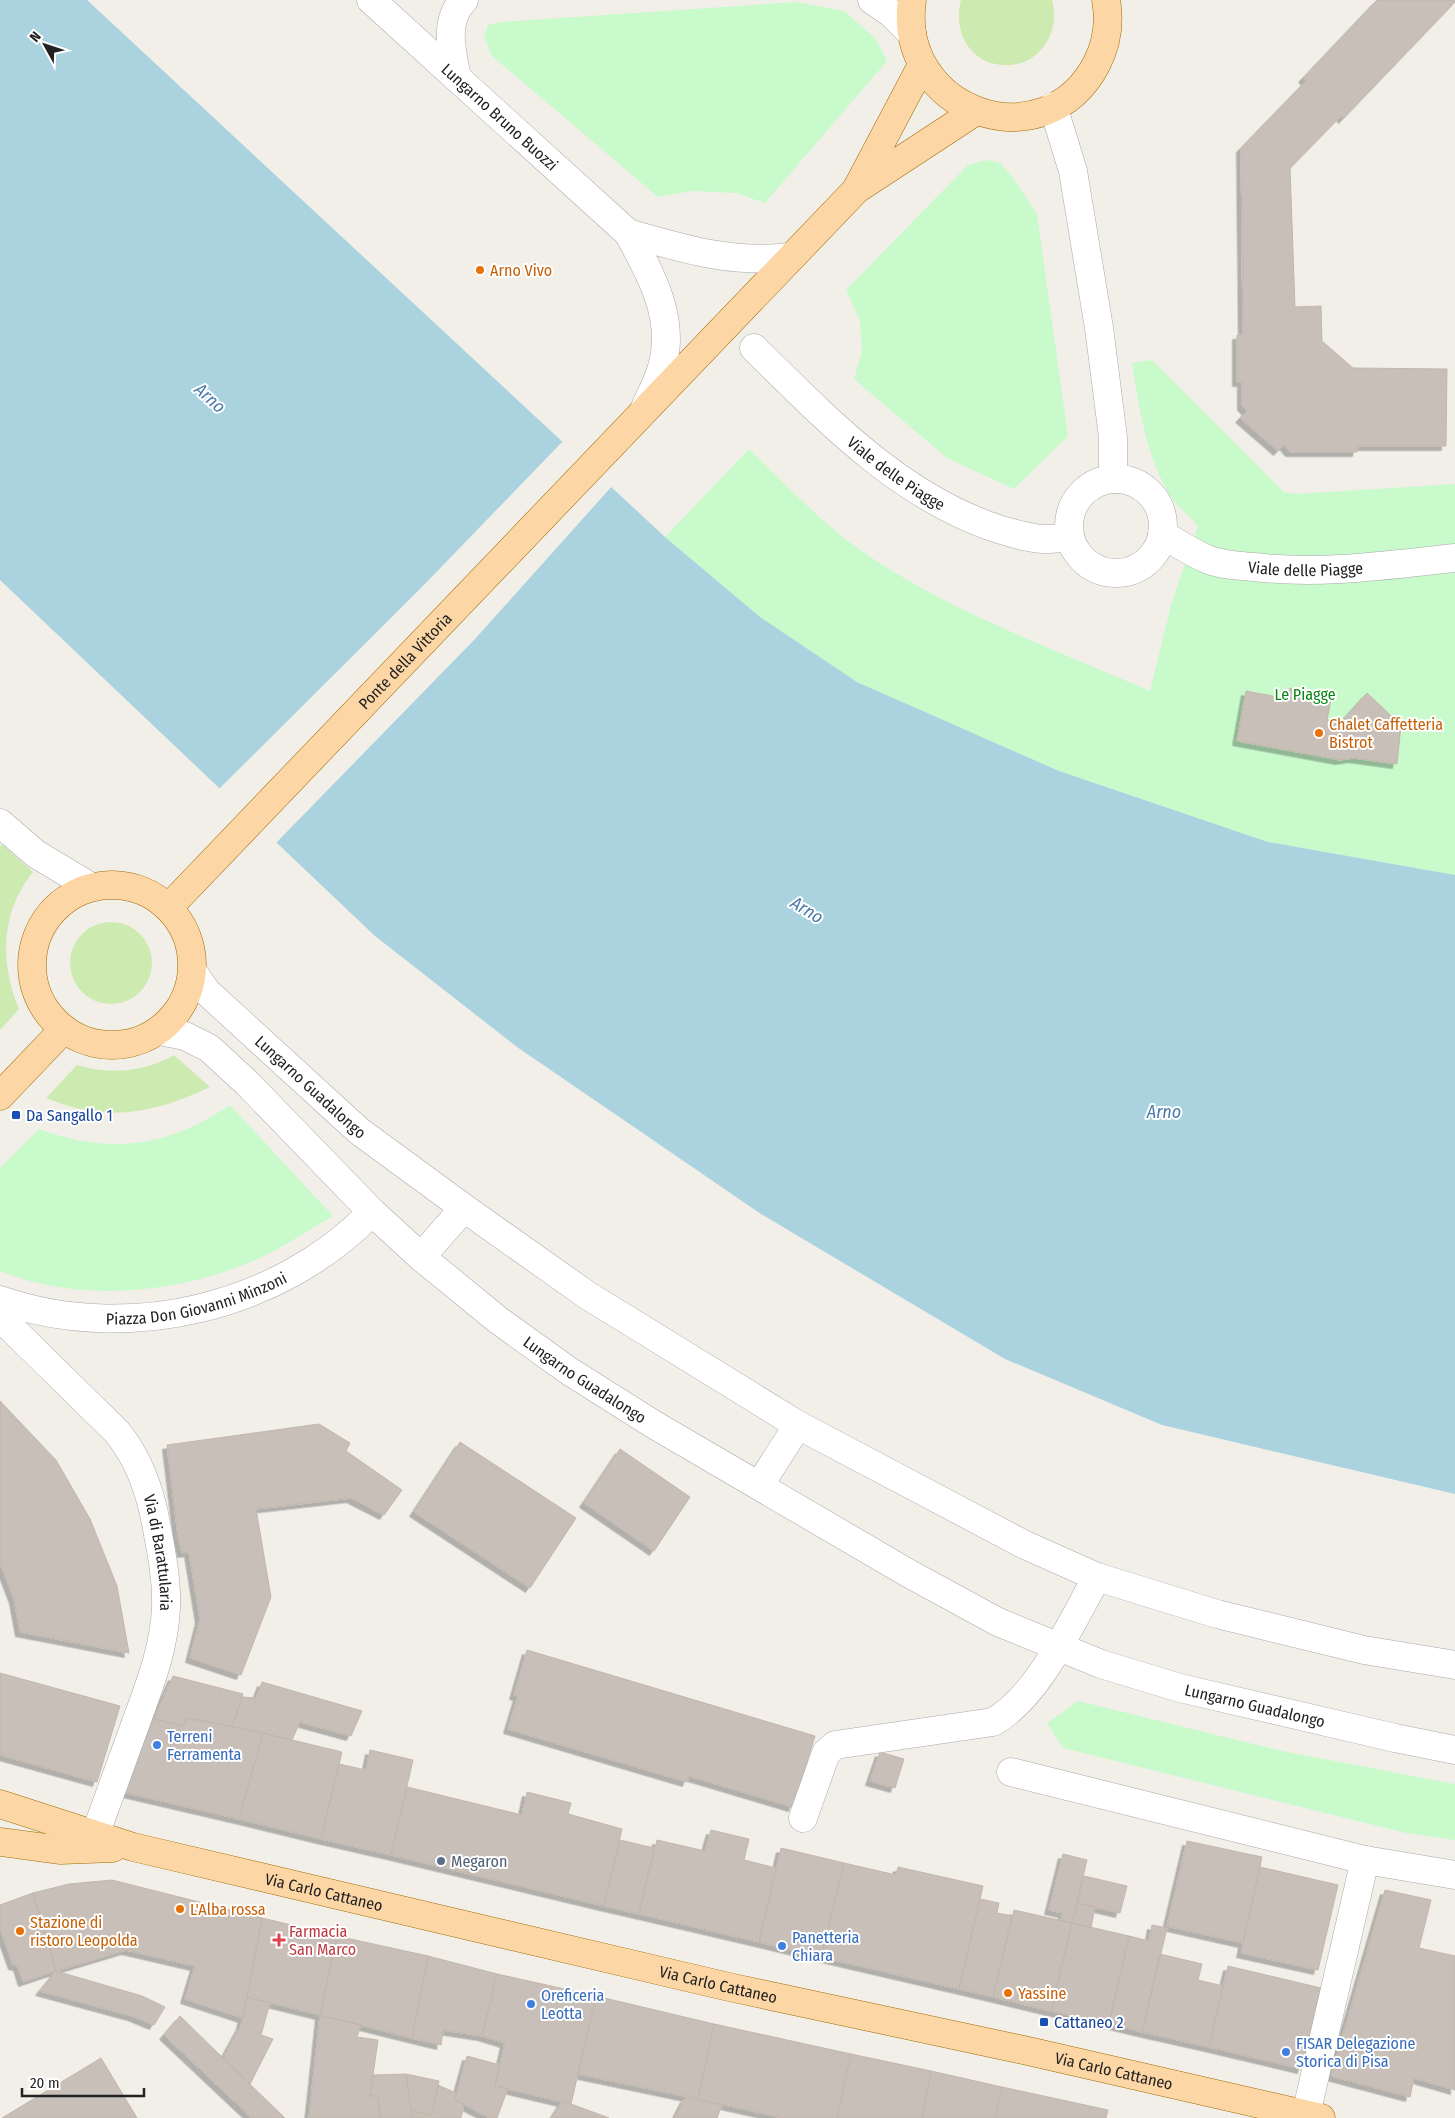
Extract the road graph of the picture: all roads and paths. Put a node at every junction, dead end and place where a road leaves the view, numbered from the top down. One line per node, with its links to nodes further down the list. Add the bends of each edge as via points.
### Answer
1 (371, 0): 8 (street, Lungarno Bruno Buozzi)
2 (464, 0): 8 (street, via 452,21 450,35)
3 (872, 0): 6 (street)
4 (912, 0): 6 (main road)
5 (1106, 0): 9 (main road, via 1108,23 1102,53 1083,84)
6 (912, 34): 7 (main road)
7 (922, 65): 10 (main road, via 942,91); 11 (main road)
8 (457, 78): 12 (street, Lungarno Bruno Buozzi)
9 (1053, 106): 10 (main road, via 1034,114 1007,117); 16 (street, via 1073,171 1099,328 1113,437)
10 (976, 111): 11 (main road)
11 (856, 189): 13 (main road, Ponte della Vittoria)
12 (628, 233): 13 (street, Lungarno Bruno Buozzi, via 719,257 768,260); 15 (street, Lungarno Bruno Buozzi, via 659,295 667,341 662,367)
13 (792, 257): 15 (main road, Ponte della Vittoria)
14 (754, 348): 18 (street, Viale delle Piagge, via 855,444 933,499 1013,534 1042,539)
15 (642, 414): 22 (main road, Ponte della Vittoria)
16 (1113, 479): 17 (street, via 1140,485 1151,495 1163,520); 18 (street, via 1093,485 1077,499 1068,525)
17 (1162, 534): 18 (street, via 1158,547 1139,567 1113,573 1086,563); 19 (street, Viale delle Piagge, via 1210,560 1278,570 1349,569)
18 (1070, 538)
19 (1455, 558)
20 (0, 822): 21 (street, via 36,854)
21 (91, 887): 22 (main road, via 110,884 139,888); 24 (main road, via 58,906 41,928 34,946 32,964 37,992 45,1009)
22 (169, 908): 23 (main road, via 186,932)
23 (193, 972): 25 (main road, via 184,1001); 27 (street, Lungarno Guadalongo, via 207,992 359,1131)
24 (64, 1029): 25 (main road, via 86,1041 111,1046 137,1042); 26 (main road)
25 (160, 1031): 28 (street, Lungarno Guadalongo, via 185,1036 209,1048)
26 (0, 1096)
27 (464, 1208): 29 (street); 32 (street, Lungarno Guadalongo, via 587,1295)
28 (372, 1212): 29 (street, Lungarno Guadalongo); 30 (street, Piazza Don Giovanni Minzoni, via 327,1251 297,1270 266,1286 201,1308 134,1318 100,1318 56,1314)
29 (420, 1257): 33 (street, Lungarno Guadalongo, via 498,1320 569,1371)
30 (0, 1300)
31 (0, 1317): 41 (street, Via di Barattularia, via 129,1446 150,1494 155,1516 165,1578 166,1609 156,1672)
32 (798, 1425): 33 (street); 34 (street, Lungarno Guadalongo, via 1024,1545)
33 (759, 1486): 35 (street, Lungarno Guadalongo, via 998,1622)
34 (1097, 1577): 35 (street); 36 (street, Lungarno Guadalongo, via 1217,1614 1355,1648)
35 (1058, 1647): 37 (street, Lungarno Guadalongo, via 1180,1688); 40 (street, via 1009,1713 993,1722 835,1746 826,1753)
36 (1455, 1666)
37 (1455, 1750)
38 (1012, 1772): 44 (street)
39 (0, 1804): 41 (main road, Via Carlo Cattaneo)
40 (803, 1818)
41 (95, 1835): 43 (main road, Via Carlo Cattaneo)
42 (0, 1842): 43 (main road, Via Carlo Cattaneo, via 60,1850)
43 (133, 1848): 46 (main road, Via Carlo Cattaneo, via 720,1984)
44 (1365, 1860): 45 (street); 46 (street, Via Carlo Cattaneo)
45 (1455, 1874)
46 (1313, 2116)

